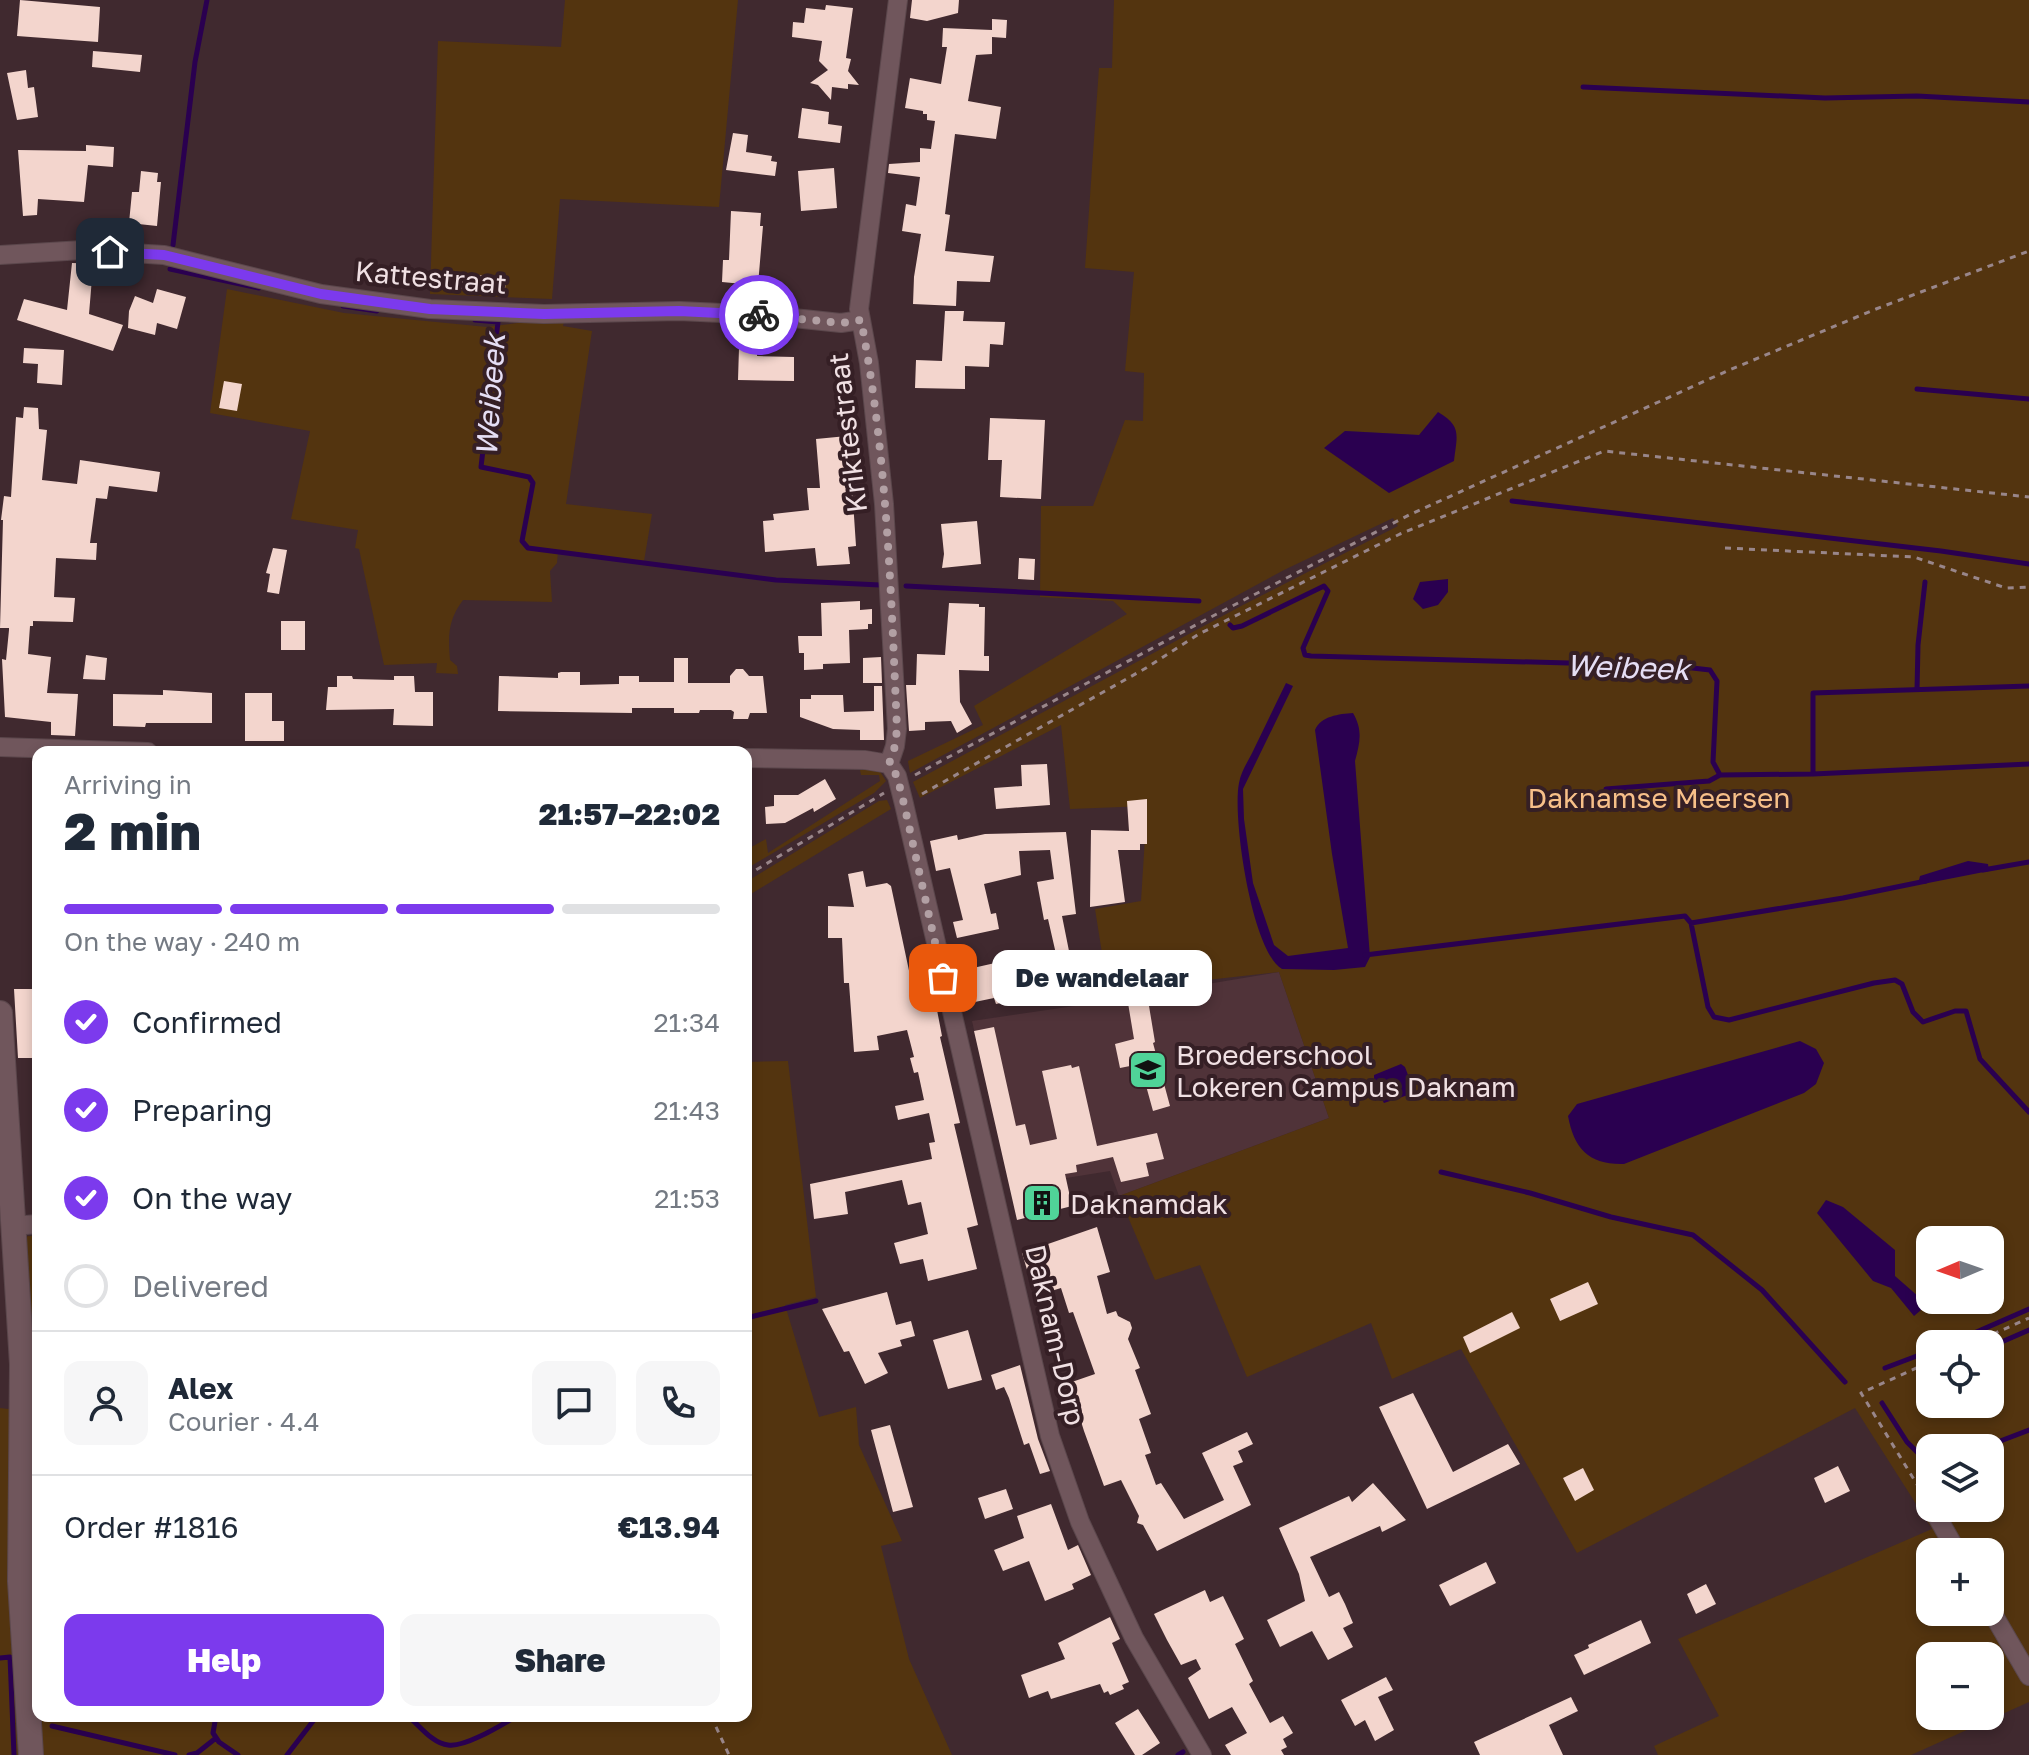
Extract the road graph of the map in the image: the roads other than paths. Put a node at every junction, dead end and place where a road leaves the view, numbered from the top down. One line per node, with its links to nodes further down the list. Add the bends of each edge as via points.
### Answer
1 (898, 0): 3 (street, Kriktestraat)
2 (0, 255): 3 (street, Kattestraat, via 83,250 164,255 321,294 430,309 544,314 679,311)
3 (861, 320): 7 (street, Kriktestraat, via 889,566 897,729)
4 (0, 747): 5 (street)
5 (32, 748)
6 (752, 758): 7 (street)
7 (889, 764): 14 (street, Daknam-Dorp, via 904,804 1050,1436 1080,1522 1134,1638)
8 (0, 1013): 10 (street)
9 (32, 1224): 10 (street)
10 (13, 1226): 13 (street, via 23,1378 21,1594)
11 (2000, 1626): 12 (street)
12 (2029, 1676)
13 (31, 1755)
14 (1202, 1755)

